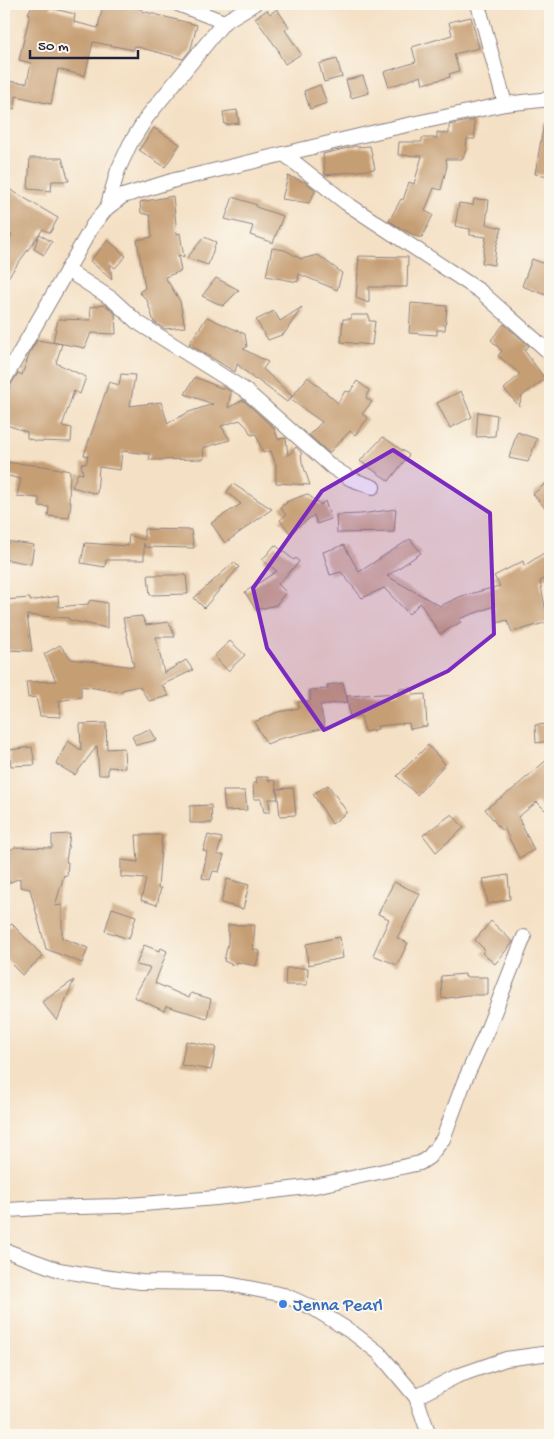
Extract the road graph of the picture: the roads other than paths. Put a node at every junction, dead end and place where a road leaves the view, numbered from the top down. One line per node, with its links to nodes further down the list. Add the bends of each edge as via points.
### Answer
1 (178, 4): 4 (street)
2 (254, 4): 4 (street)
3 (478, 4): 6 (street)
4 (224, 22): 8 (street, via 147,117 130,144 118,170)
5 (550, 99): 6 (street)
6 (505, 104): 7 (street)
7 (284, 154): 8 (street, via 142,189 123,196); 10 (street, via 346,203 480,291)
8 (108, 208): 9 (street, via 93,225)
9 (67, 270): 11 (street); 12 (street, via 112,299 136,322 245,390 332,467)
10 (550, 353)
11 (4, 380)
12 (373, 487)
13 (524, 937): 14 (street, via 443,1139 429,1158 420,1163 315,1186 216,1198)
14 (4, 1212)
15 (4, 1250): 17 (street, via 59,1270 95,1276 141,1282 223,1283 284,1295 313,1308 379,1353)
16 (550, 1353): 17 (street, via 506,1359 457,1376)
17 (416, 1397): 18 (street)
18 (429, 1435)

